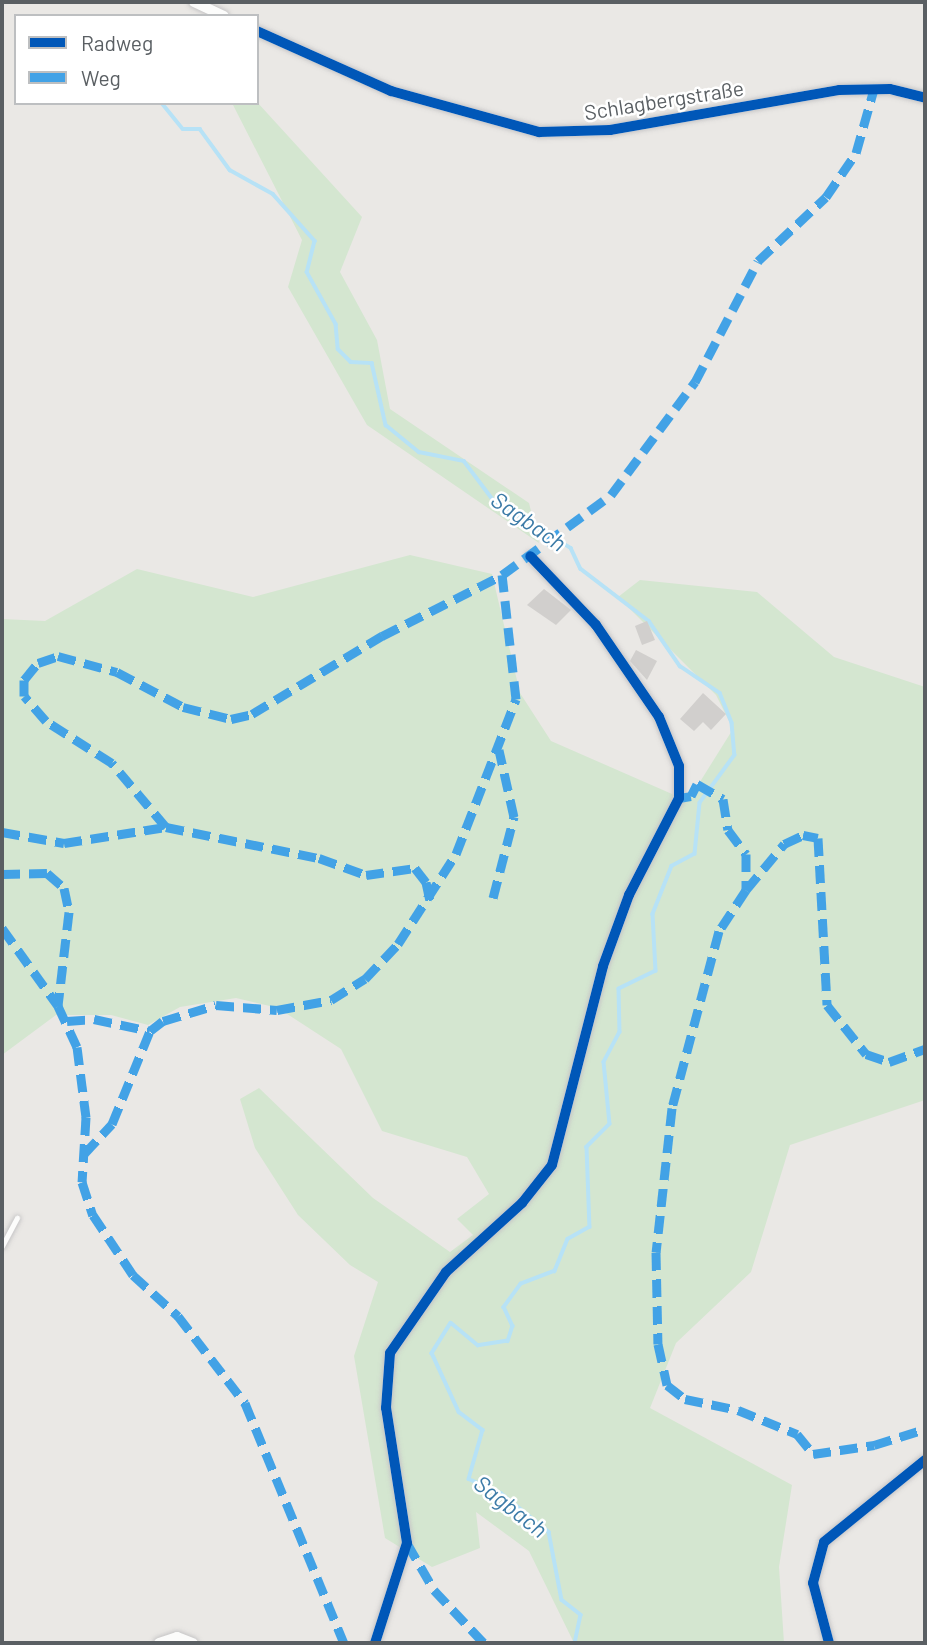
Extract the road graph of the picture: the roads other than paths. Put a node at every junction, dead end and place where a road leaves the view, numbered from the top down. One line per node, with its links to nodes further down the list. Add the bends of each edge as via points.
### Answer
1 (194, 2): 2 (street)
2 (220, 14)
3 (259, 32): 4 (street, Schlagbergstraße, via 404,95 539,132 610,131 847,89)
4 (925, 98)
5 (530, 556): 11 (street, via 596,625 659,718 679,766 679,798 607,953 552,1165 522,1203 446,1272 390,1353 386,1408 407,1543)
6 (17, 1218): 7 (lane)
7 (2, 1246)
8 (925, 1460): 12 (street, via 824,1542 813,1583)
9 (159, 1643): 10 (street, via 177,1637)
10 (193, 1643)
11 (375, 1643)
12 (829, 1643)

